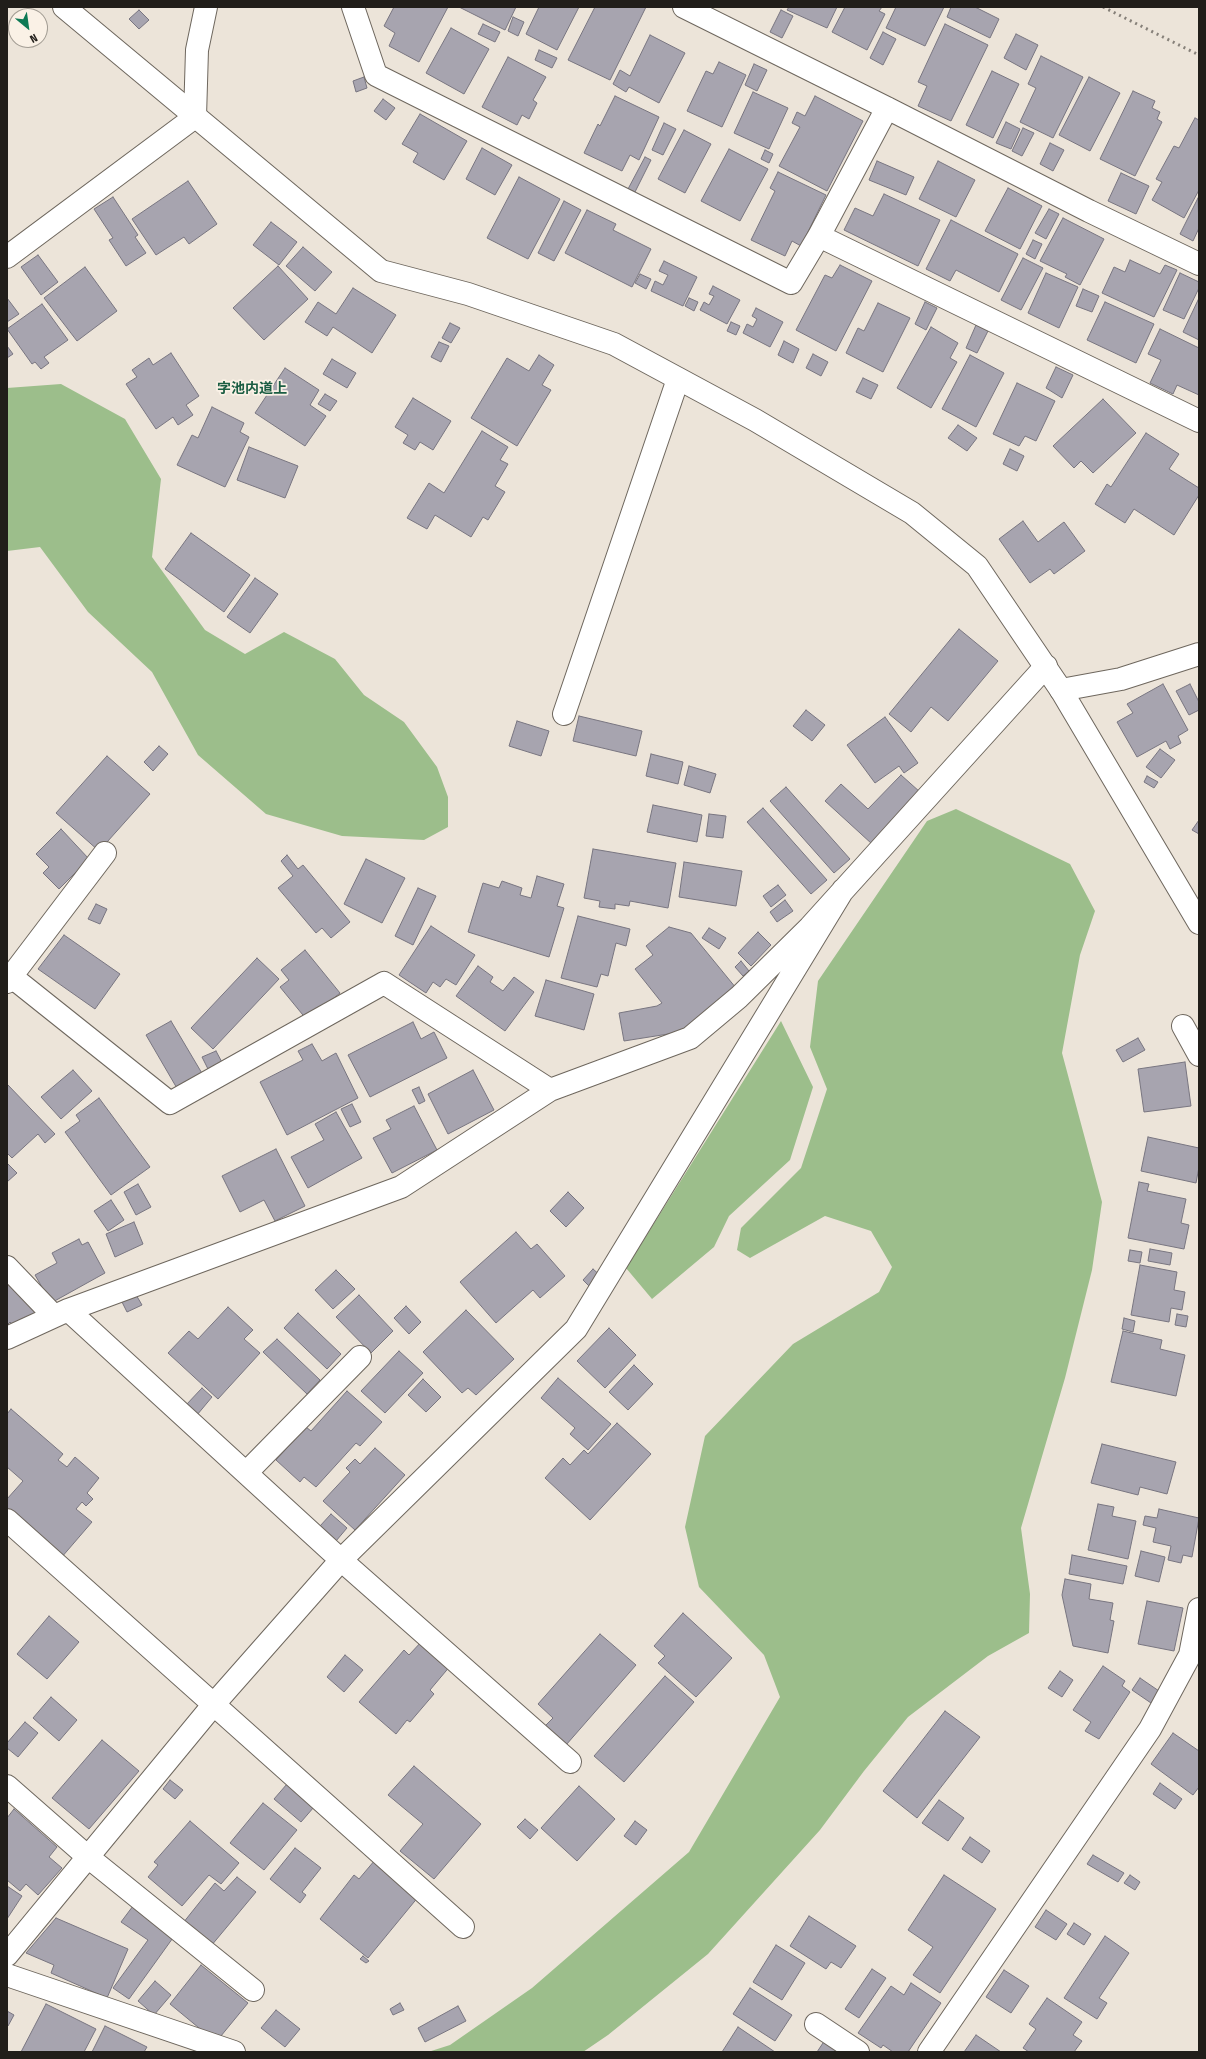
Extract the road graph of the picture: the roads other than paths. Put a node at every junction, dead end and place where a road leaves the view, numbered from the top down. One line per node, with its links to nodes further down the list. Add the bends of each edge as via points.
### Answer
1 (64, 7): 6 (street)
2 (206, 7): 6 (street, via 197,50)
3 (353, 7): 7 (street, via 376,75 791,283)
4 (684, 7): 5 (street)
5 (887, 108): 7 (street); 9 (street)
6 (195, 117): 8 (street); 10 (street, via 381,271 468,294 614,344)
7 (819, 236): 11 (street)
8 (7, 257)
9 (1199, 264)
10 (678, 379): 13 (street, via 755,420 912,513 977,566); 15 (street)
11 (1199, 421)
12 (1199, 654): 14 (street, via 1121,679)
13 (1046, 666): 14 (street); 17 (street)
14 (1061, 690): 18 (street)
15 (564, 714)
16 (105, 853): 19 (street)
17 (843, 890): 22 (street, via 810,927 738,997 690,1038); 29 (street, via 576,1329)
18 (1199, 923)
19 (9, 979): 22 (street, via 170,1103 384,984)
20 (1183, 1026): 21 (street)
21 (1199, 1055)
22 (550, 1090): 24 (street, via 401,1187)
23 (7, 1267): 24 (street)
24 (61, 1313): 25 (street); 27 (street)
25 (7, 1338)
26 (360, 1357): 27 (street)
27 (246, 1473): 29 (street)
28 (7, 1520): 31 (street)
29 (341, 1560): 31 (street); 32 (street)
30 (1199, 1609): 42 (street, via 1190,1655 1150,1729)
31 (214, 1704): 34 (street); 35 (street)
32 (570, 1762)
33 (7, 1786): 34 (street)
34 (88, 1857): 36 (street); 38 (street)
35 (463, 1927)
36 (7, 1955)
37 (7, 1975): 40 (street)
38 (253, 1990)
39 (816, 2024): 41 (street)
40 (234, 2052)
41 (858, 2052)
42 (929, 2052)

